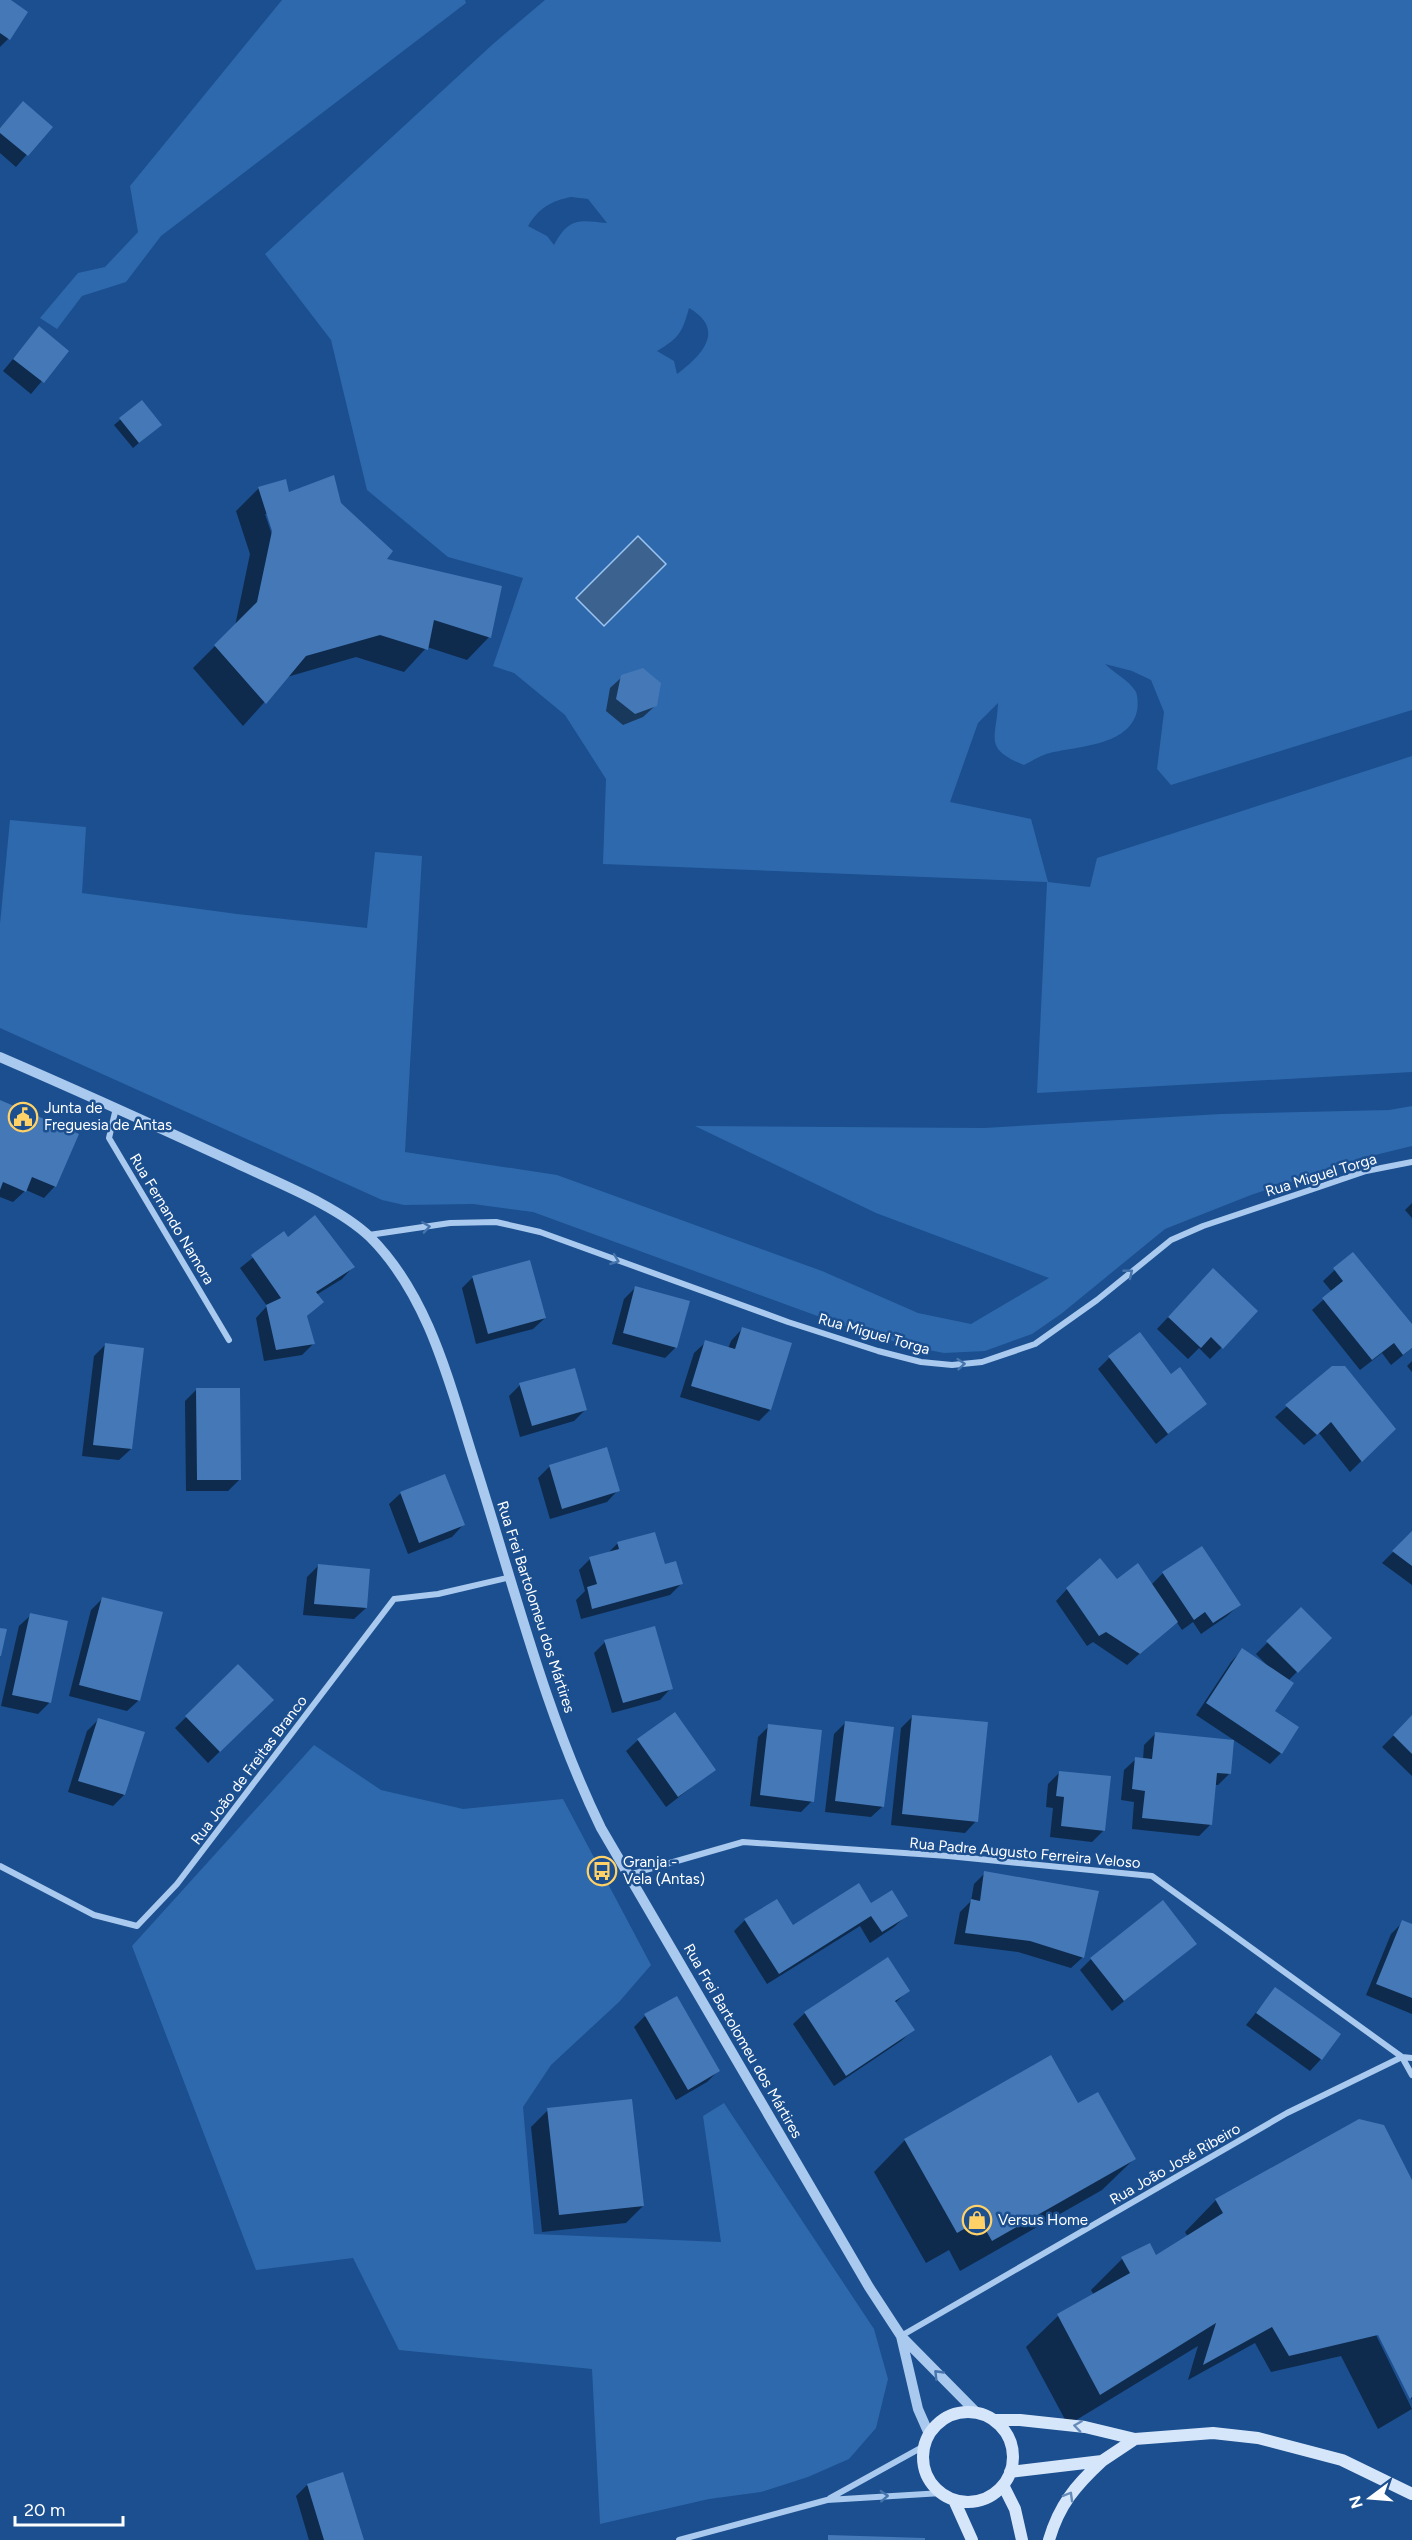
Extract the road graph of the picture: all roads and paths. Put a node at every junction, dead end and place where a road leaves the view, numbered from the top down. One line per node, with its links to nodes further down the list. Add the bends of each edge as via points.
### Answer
1 (0, 1057): 2 (street, Rua Frei Bartolomeu dos Mártires)
2 (116, 1108): 4 (street, Rua Frei Bartolomeu dos Mártires, via 318,1202); 5 (street, Rua Fernando Namora, via 110,1138)
3 (1412, 1162): 4 (street, Rua Miguel Torga, one-way to 3, via 450,1224 496,1222 540,1232 878,1351 951,1365 982,1362 1035,1344 1171,1240 1345,1178)
4 (369, 1236): 6 (street, Rua Frei Bartolomeu dos Mártires, via 399,1272 424,1313)
5 (229, 1340)
6 (512, 1577): 7 (street, Rua João de Freitas Branco, via 438,1594 394,1599 177,1884 137,1926 94,1915); 8 (street, Rua Frei Bartolomeu dos Mártires, via 576,1778)
7 (0, 1866)
8 (628, 1875): 9 (street, Rua Padre Augusto Ferreira Veloso, via 743,1842 948,1856 1152,1876); 12 (street, Rua Frei Bartolomeu dos Mártires)
9 (1402, 2057): 10 (street); 11 (street); 12 (street, Rua João José Ribeiro, via 1287,2113)
10 (1412, 2058)
11 (1412, 2075)
12 (901, 2336): 13 (street, Rua Frei Bartolomeu dos Mártires, one-way to 12); 16 (street, Rua Frei Bartolomeu dos Mártires)
13 (976, 2412): 14 (main road); 16 (main road, via 949,2416 937,2423)
14 (994, 2420): 15 (main road, one-way to 14, via 1084,2427); 18 (main road, via 1011,2443)
15 (1135, 2439): 17 (main road); 21 (main road, via 1213,2433 1258,2438 1342,2460)
16 (926, 2440): 20 (main road, via 926,2473); 22 (street)
17 (1102, 2461): 18 (main road); 27 (main road, one-way to 17, via 1054,2522 1074,2487)
18 (1010, 2472): 19 (main road)
19 (1003, 2485): 23 (main road, via 981,2500); 26 (main road, via 1015,2509)
20 (942, 2493): 22 (street, one-way to 20); 23 (main road)
21 (1412, 2494)
22 (827, 2499): 24 (street)
23 (954, 2500): 25 (main road)
24 (679, 2540)
25 (972, 2540)
26 (1022, 2540)
27 (1049, 2540)

